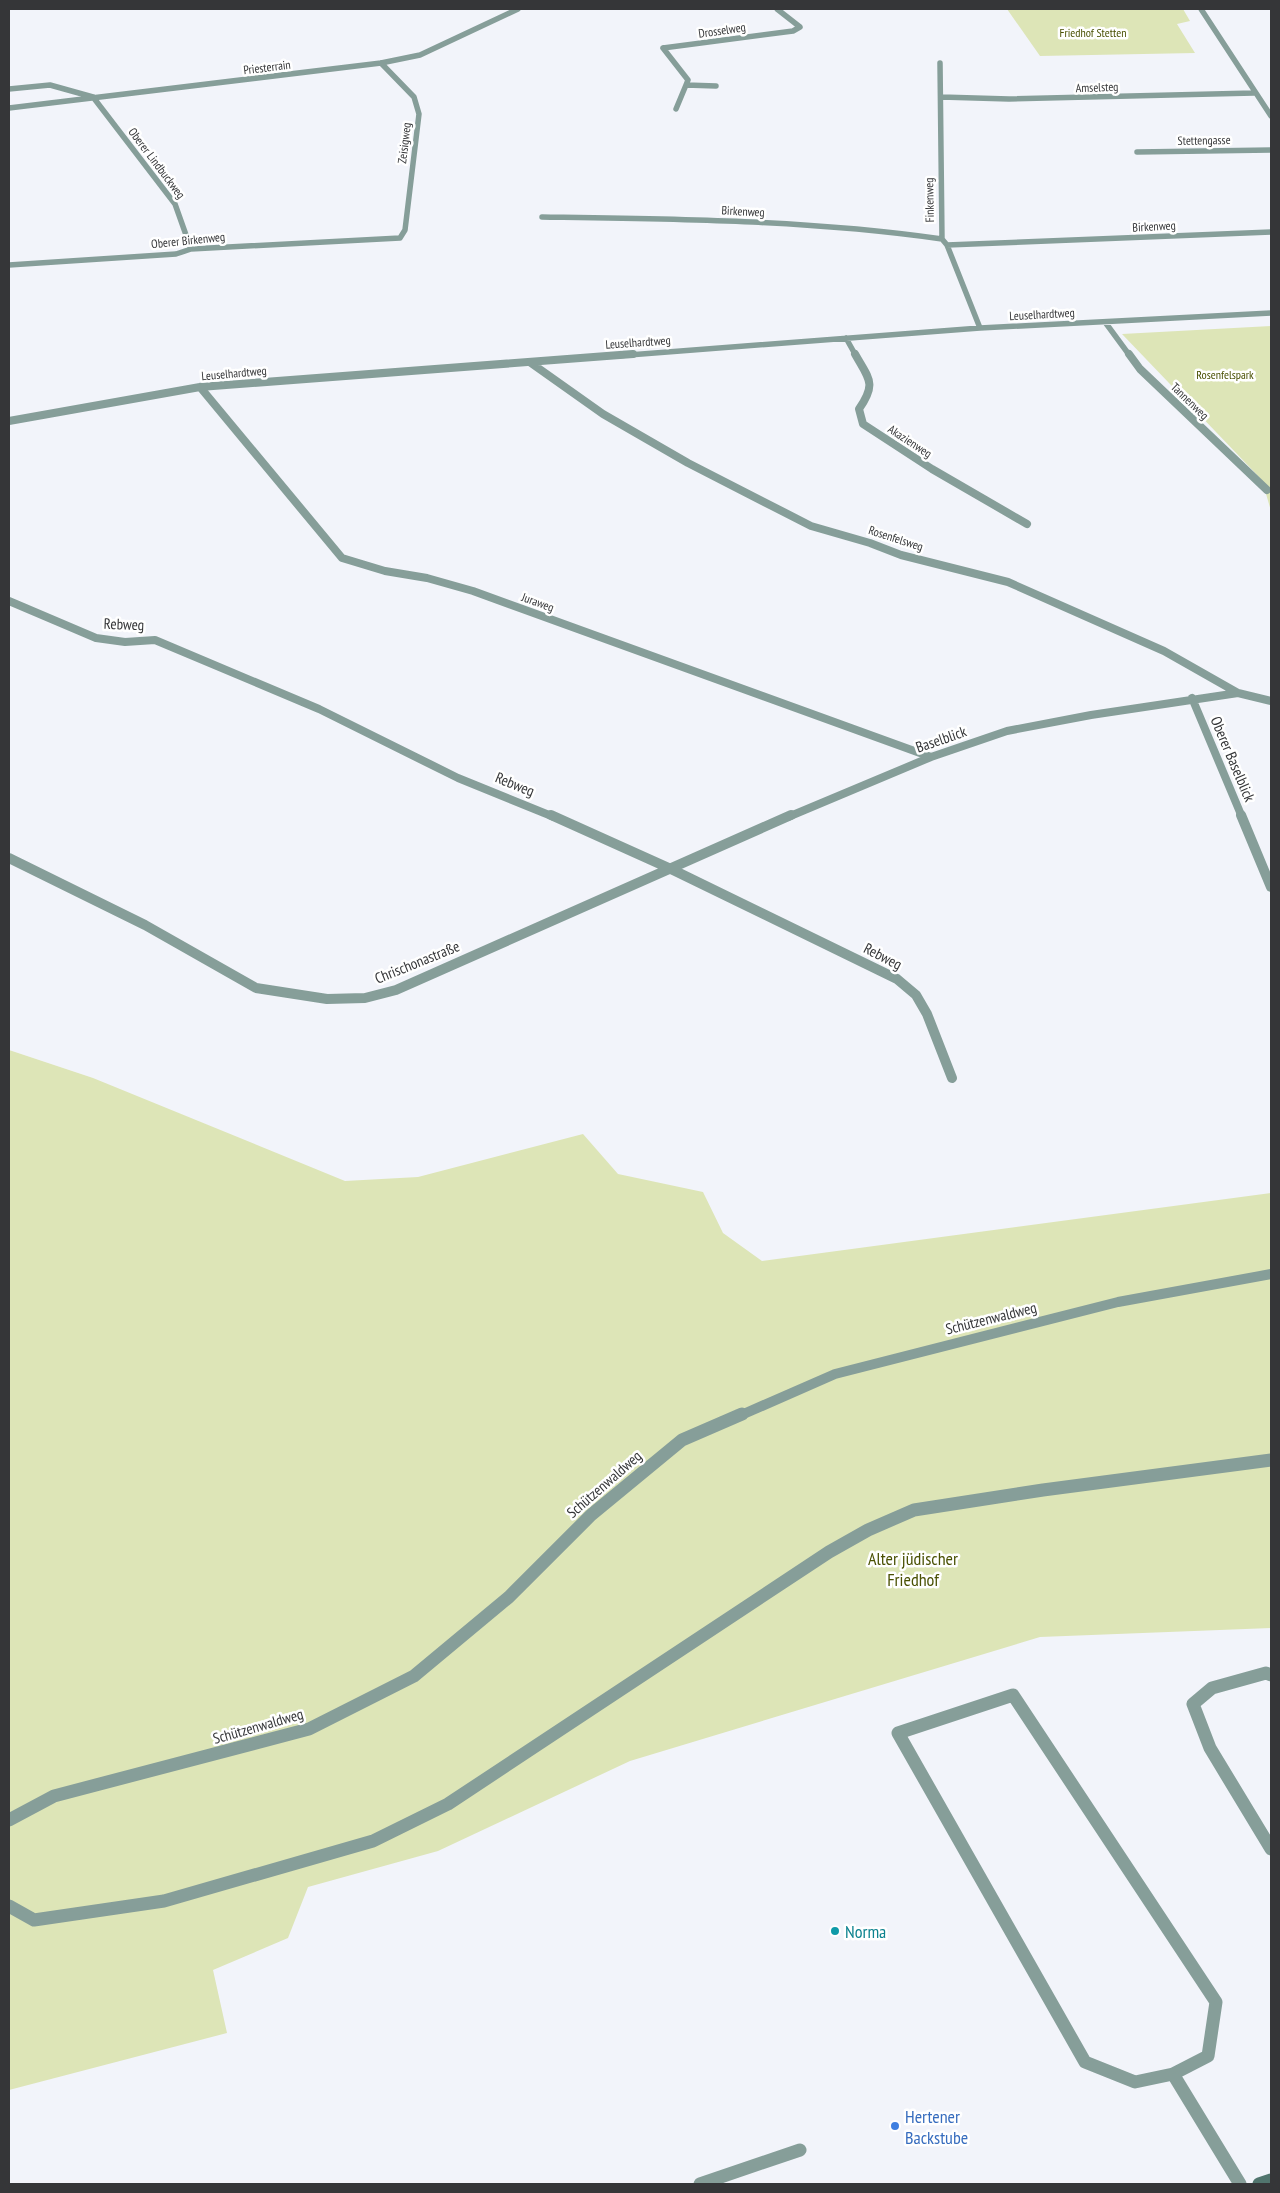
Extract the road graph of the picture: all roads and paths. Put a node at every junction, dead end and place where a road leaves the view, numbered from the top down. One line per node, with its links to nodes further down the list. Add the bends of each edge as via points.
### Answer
1 (518, 9): 4 (street, Priesterrain, via 420,55)
2 (777, 9): 6 (street, Drosselweg, via 800,27 793,31 663,48 685,75)
3 (1201, 9): 9 (street)
4 (381, 63): 10 (street, Priesterrain); 19 (street, Zeisigweg, via 414,97 419,114 405,230)
5 (940, 64): 11 (street, Finkenweg)
6 (686, 85): 7 (street); 13 (street)
7 (716, 86)
8 (9, 89): 10 (street, via 50,85)
9 (1254, 93): 11 (street, Amselsteg, via 1009,99); 14 (street)
10 (93, 97): 12 (street, Priesterrain); 22 (street, Oberer Lindbuckweg, via 175,204)
11 (941, 97): 20 (street, Finkenweg)
12 (9, 108)
13 (676, 109)
14 (1271, 116)
15 (1271, 150): 16 (street, Stettengasse)
16 (1138, 152)
17 (542, 218): 20 (street, Birkenweg, via 753,222 884,230)
18 (1271, 232): 21 (street, Birkenweg)
19 (400, 238): 22 (street, Oberer Birkenweg)
20 (942, 239): 21 (street, Finkenweg)
21 (947, 245): 26 (street, Finkenweg)
22 (191, 249): 23 (street, Oberer Birkenweg, via 176,254)
23 (9, 265)
24 (1271, 313): 25 (street, Leuselhardtweg)
25 (1105, 322): 26 (street, Leuselhardtweg); 31 (street, Tannenweg, via 1140,369)
26 (980, 328): 27 (street, Leuselhardtweg)
27 (846, 338): 28 (street, Leuselhardtweg); 32 (street, Akazienweg, via 869,380 870,392 859,409 864,424)
28 (531, 363): 29 (street, Leuselhardtweg); 34 (street, Rosenfelsweg, via 620,424 811,526 870,542 901,555 1014,584 1164,652)
29 (200, 387): 30 (street, Leuselhardtweg); 37 (street, Juraweg, via 342,558 385,572 427,578 473,591)
30 (9, 421)
31 (1267, 490)
32 (1027, 524)
33 (9, 601): 39 (street, Rebweg, via 96,638 125,642 155,640 166,644 319,709 458,778 544,812)
34 (1238, 692): 35 (street, Baselblick); 36 (street, Rosenfelsweg)
35 (1192, 698): 37 (street, Baselblick, via 1008,731); 40 (street, Oberer Baselblick)
36 (1271, 701)
37 (931, 757): 39 (street, Baselblick)
38 (9, 858): 39 (street, Chrischonastraße, via 145,925 256,988 327,999 366,998 396,990)
39 (671, 869): 41 (street, Rebweg, via 897,979 916,995 927,1014)
40 (1271, 886)
41 (952, 1078)
42 (1271, 1274): 45 (street, Schützenwaldweg, via 1118,1302 835,1374 682,1440 591,1515 509,1597 414,1676 309,1729 54,1796)
43 (1271, 1460): 47 (street, via 914,1510 829,1552 448,1804 374,1841 164,1901 34,1920)
44 (1271, 1675): 46 (street, via 1266,1673 1212,1688 1193,1704 1210,1748)
45 (9, 1820)
46 (1271, 1849)
47 (9, 1906)
48 (1173, 2074): 48 (street, via 1208,2056 1216,2002 1013,1695 898,1733 1085,2062 1135,2082); 52 (street)
49 (800, 2150): 51 (street)
50 (1271, 2180): 53 (main road)
51 (700, 2184)
52 (1240, 2184)
53 (1259, 2184)

